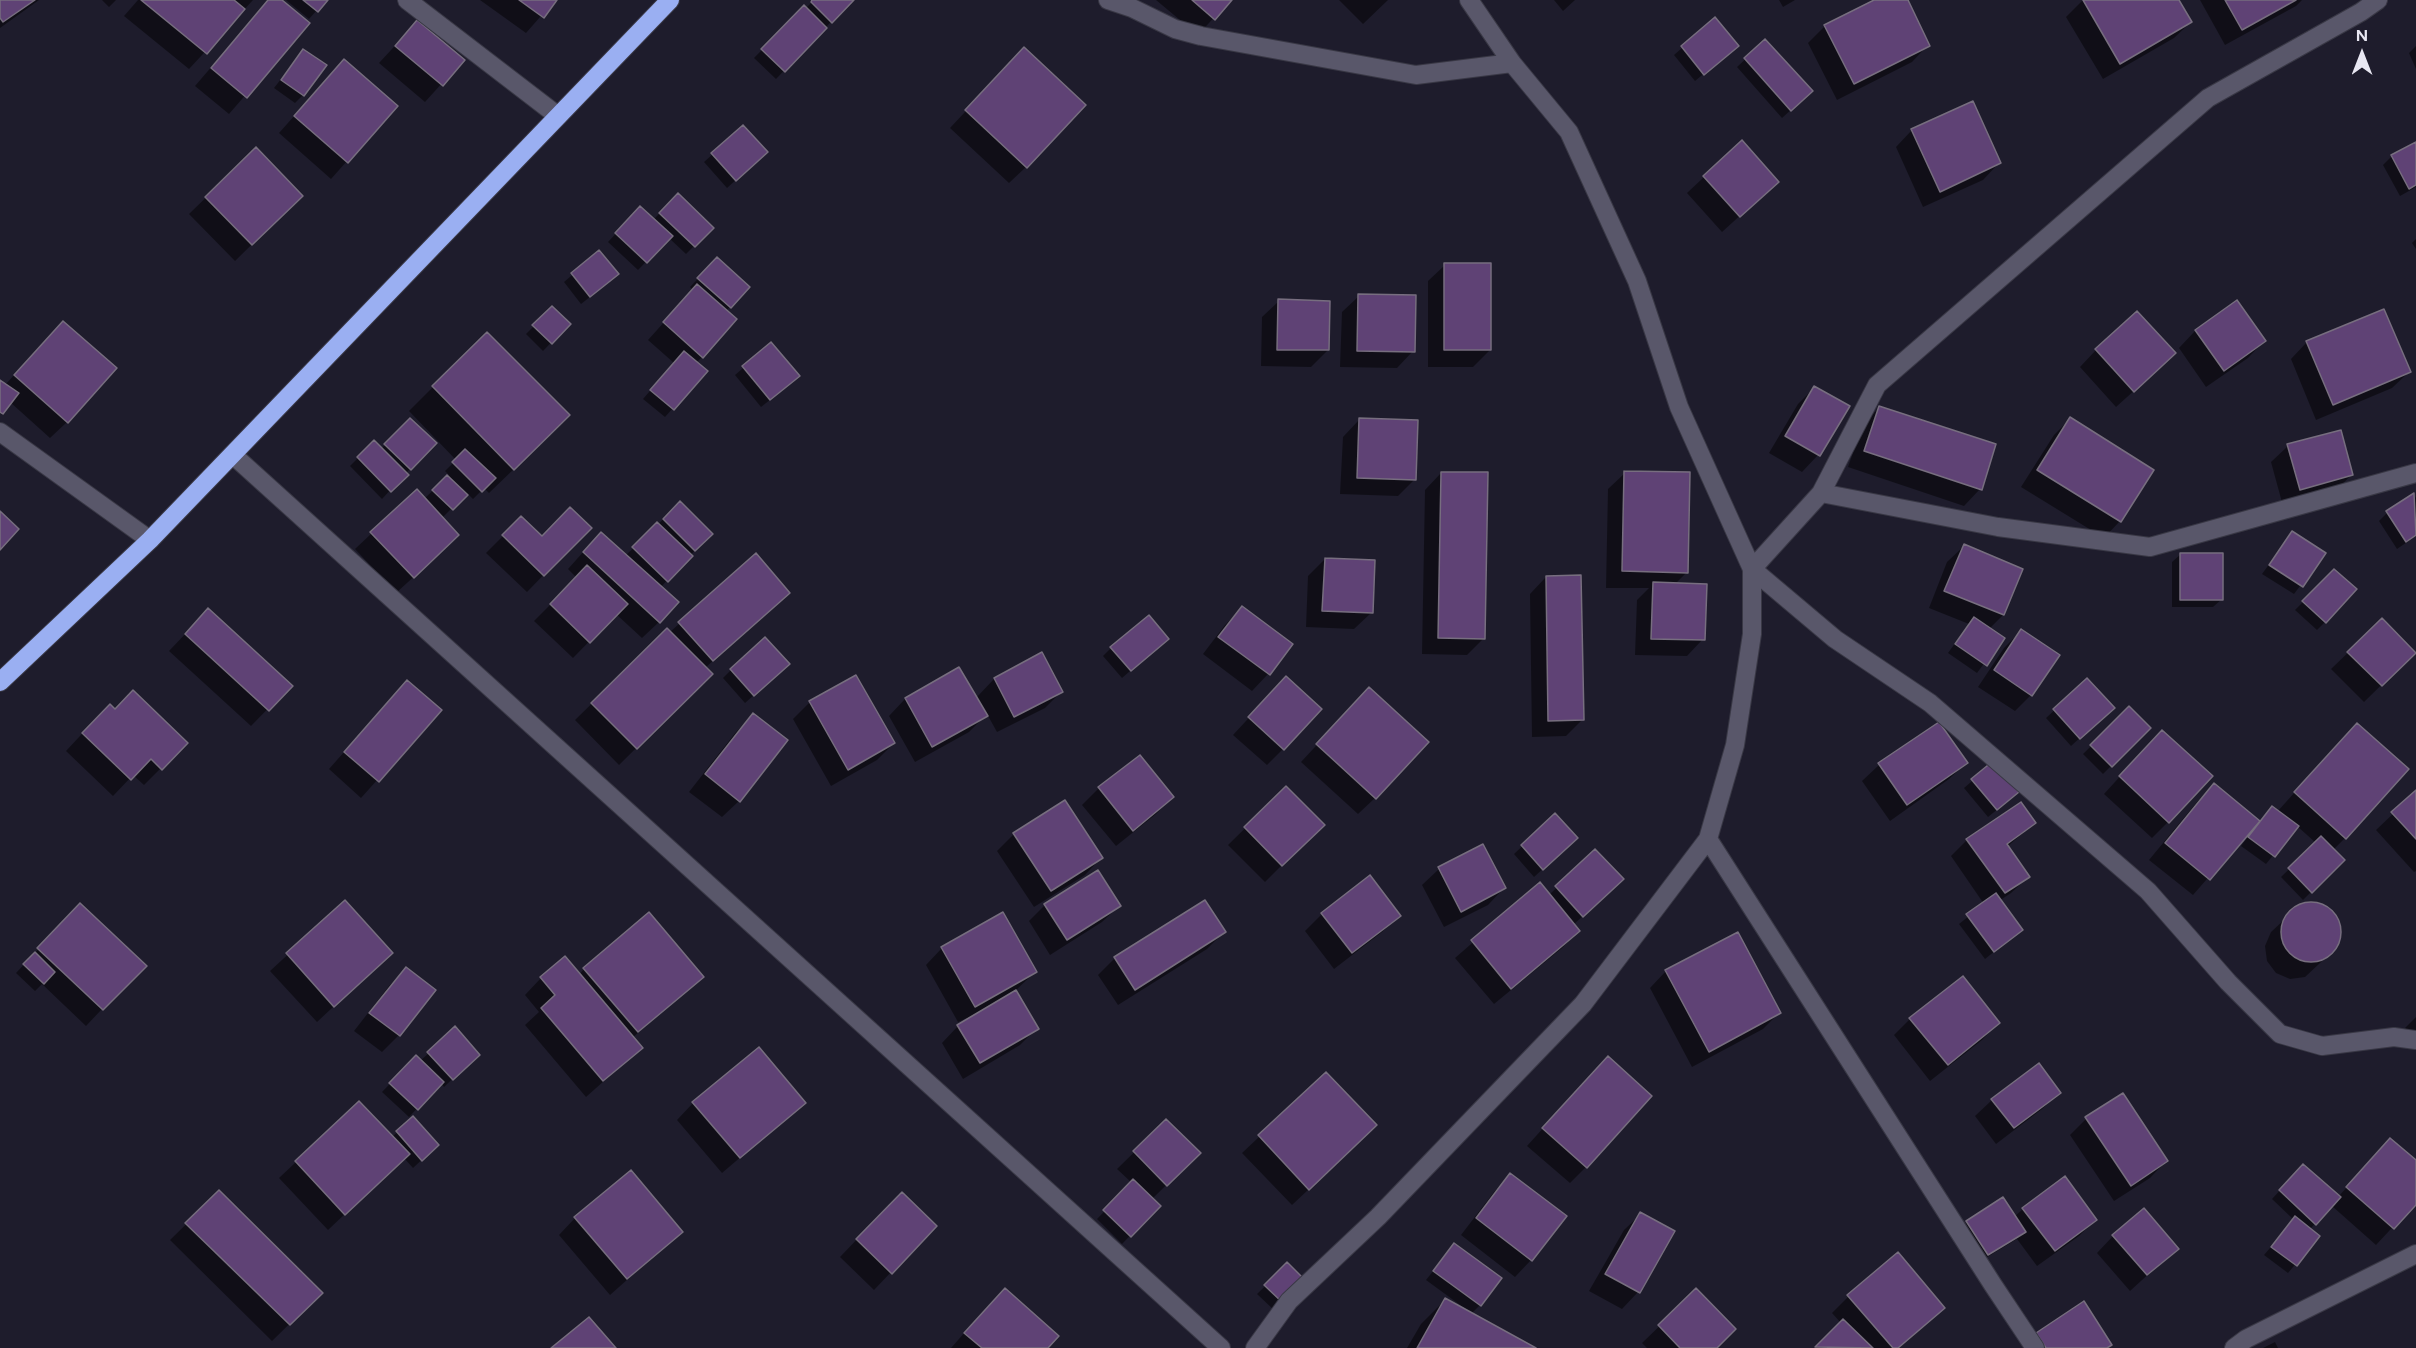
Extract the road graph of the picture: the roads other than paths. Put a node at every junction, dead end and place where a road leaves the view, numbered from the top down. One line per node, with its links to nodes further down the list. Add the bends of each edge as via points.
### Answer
1 (407, 0): 7 (street)
2 (670, 0): 7 (highway)
3 (1108, 0): 6 (street, via 1201,36 1416,75)
4 (1469, 0): 6 (street)
5 (2378, 0): 11 (street, via 2208,98 1877,385)
6 (1512, 63): 13 (street, via 1569,132 1638,281 1678,408)
7 (558, 116): 9 (highway)
8 (0, 432): 12 (street)
9 (234, 455): 12 (highway); 18 (street)
10 (2416, 473): 11 (street, via 2150,547 1998,527)
11 (1821, 493): 13 (street)
12 (150, 540): 14 (highway)
13 (1752, 569): 15 (street, via 1752,633 1735,746); 16 (street, via 1835,639 1930,703 2148,891 2280,1034 2322,1046 2394,1037)
14 (0, 682)
15 (1708, 839): 19 (street, via 1583,1004 1378,1217 1289,1302); 20 (street)
16 (2416, 1040)
17 (2416, 1254): 21 (street)
18 (1221, 1348)
19 (1255, 1348)
20 (2036, 1348)
21 (2234, 1348)

